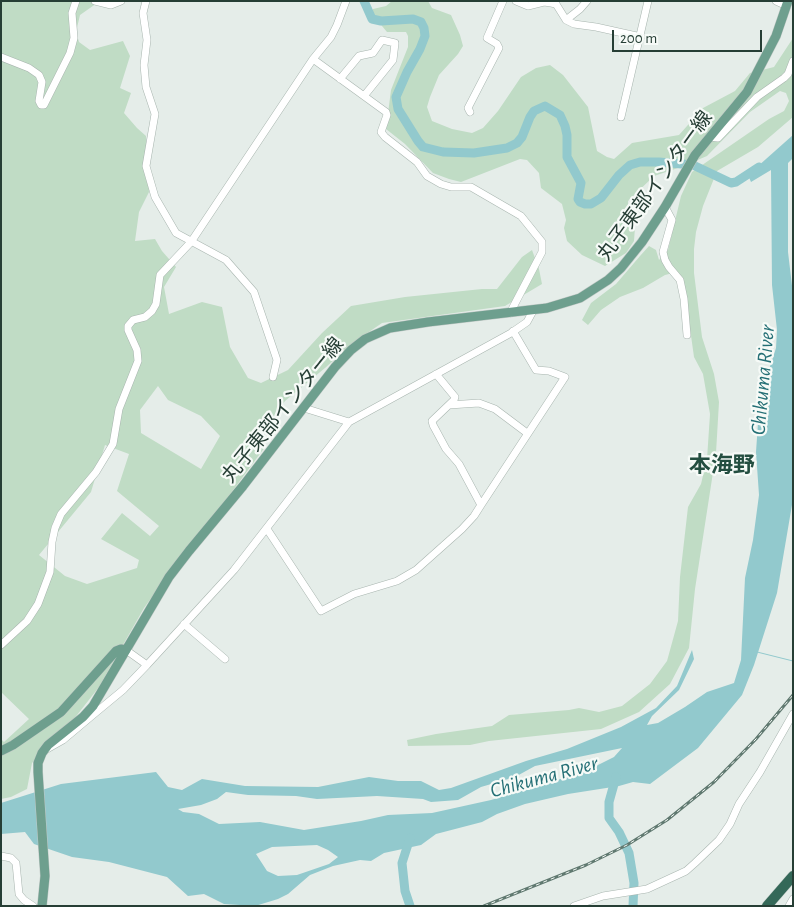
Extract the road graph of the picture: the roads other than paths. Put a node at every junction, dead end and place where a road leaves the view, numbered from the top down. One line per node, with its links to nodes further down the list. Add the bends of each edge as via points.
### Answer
1 (76, 1): 14 (street, via 72,13 74,38 70,53 44,105 39,101 42,82 39,75)
2 (95, 1): 3 (street, via 111,5)
3 (121, 1)
4 (146, 1): 23 (street, via 144,65 146,87 155,114 146,166 155,197 173,228)
5 (346, 1): 15 (street, via 331,37)
6 (503, 1): 19 (street, via 486,38 499,48 468,108)
7 (516, 1): 12 (street, via 528,6 544,2 556,4)
8 (587, 1): 12 (street)
9 (648, 1): 13 (street)
10 (776, 1): 11 (street)
11 (787, 3): 21 (main road, 丸子東部インター線, via 776,36 755,78 738,104)
12 (566, 20): 13 (street)
13 (641, 37): 20 (street)
14 (1, 57)
15 (312, 60): 17 (street); 23 (street)
16 (793, 61): 21 (street, via 788,74 757,97 718,138)
17 (340, 79): 18 (street); 18 (street, via 359,56 373,52 382,40 395,43 393,60)
18 (364, 96): 25 (street, via 386,112 381,132 385,137 417,162 428,176 451,187 471,187 521,216 542,242 542,252)
19 (470, 112)
20 (621, 117)
21 (709, 137): 22 (main road, 丸子東部インター線)
22 (665, 207): 24 (main road, 丸子東部インター線, via 632,255 608,280 580,298); 27 (street, via 672,220 663,252 669,267 680,280)
23 (191, 242): 29 (street, via 226,260 254,292 277,360); 37 (street, via 160,276 152,311 128,326 138,362 119,409 113,444 96,472 60,514 52,542 50,572 38,604 28,621)
24 (533, 311): 25 (main road, 丸子東部インター線); 26 (street, via 526,322)
25 (510, 313): 31 (main road, 丸子東部インター線, via 408,324 375,334 346,355)
26 (513, 331): 28 (street); 33 (street, via 536,370 565,377)
27 (687, 335)
28 (436, 374): 30 (street, via 455,396); 32 (street)
29 (273, 377)
30 (449, 405): 33 (street, via 479,403 495,409); 34 (street, via 432,421)
31 (304, 408): 32 (street); 38 (main road, 丸子東部インター線, via 178,564)
32 (349, 422): 35 (street)
33 (527, 433): 34 (street)
34 (481, 505): 35 (street, via 462,529 416,570 397,581 354,594 321,611)
35 (267, 529): 36 (street)
36 (184, 624): 39 (street); 40 (street)
37 (1, 645)
38 (126, 650): 40 (street); 42 (main road, 丸子東部インター線, via 93,706); 43 (main road, via 116,651 61,712)
39 (225, 660)
40 (147, 665): 42 (street, via 123,690 69,735)
41 (793, 714): 49 (street, via 730,824 719,840 686,871 647,889 603,896)
42 (44, 749): 48 (main road, via 38,763 45,881)
43 (1, 751)
44 (1, 856): 47 (street, via 16,863 19,894)
45 (793, 876): 50 (highway)
46 (793, 899): 51 (street)
47 (32, 906)
48 (42, 906)
49 (574, 906)
50 (767, 906)
51 (789, 906)

